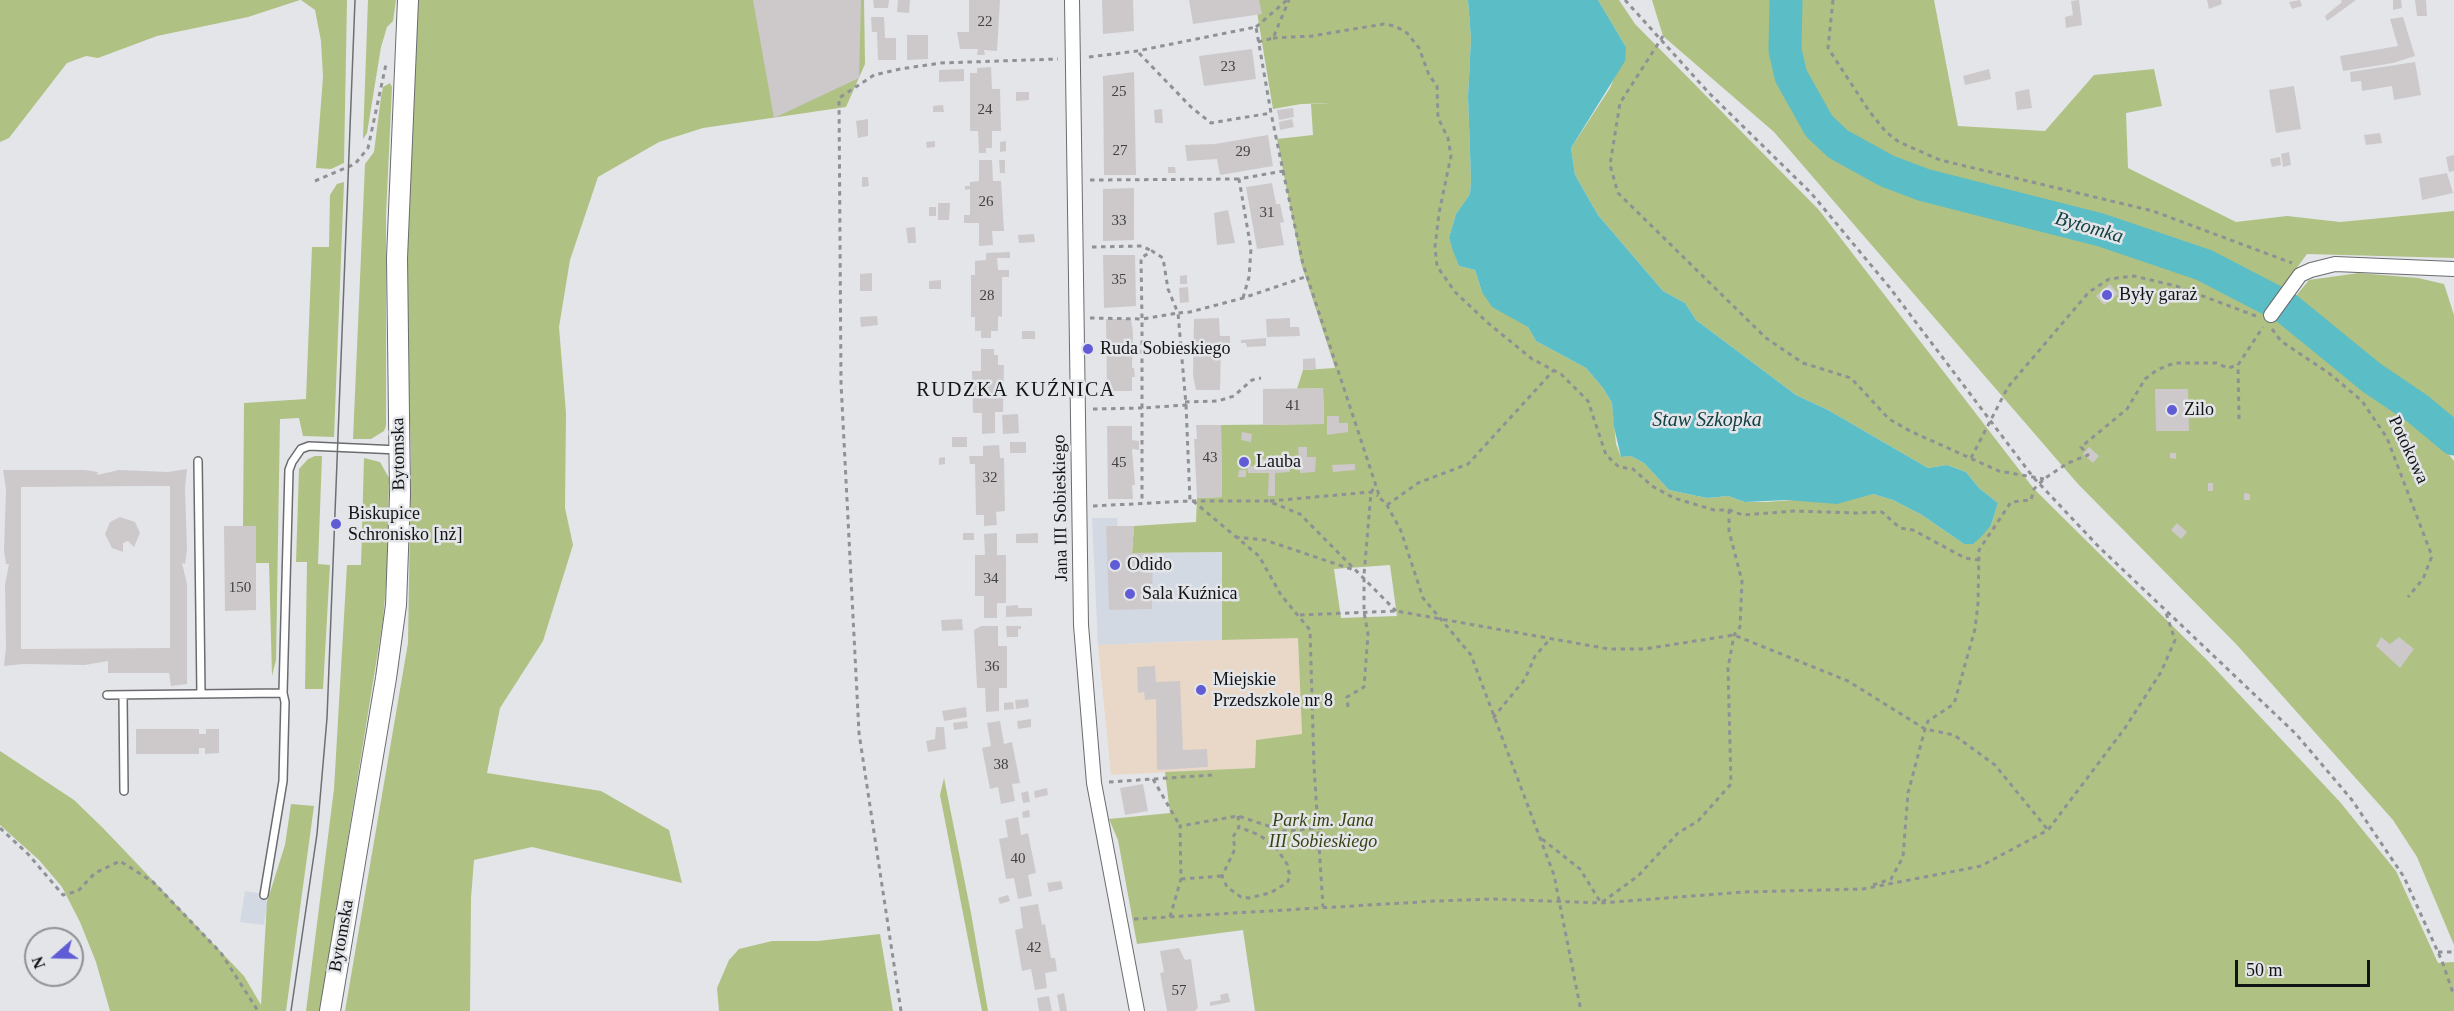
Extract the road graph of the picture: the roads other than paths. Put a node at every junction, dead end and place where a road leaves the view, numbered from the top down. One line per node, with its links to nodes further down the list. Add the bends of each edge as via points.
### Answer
1 (408, 0): 5 (street, Bytomska, via 397,258)
2 (1072, 0): 14 (street, Jana III Sobieskiego, via 1081,625 1094,783)
3 (2454, 269): 4 (street, via 2335,264 2311,270 2300,275)
4 (2269, 318)
5 (399, 450): 7 (lane, via 309,446 301,449 292,462); 13 (street, Bytomska, via 396,605)
6 (198, 461): 8 (lane)
7 (283, 693): 8 (lane); 12 (lane, via 284,781)
8 (201, 694): 10 (lane)
9 (106, 695): 10 (lane)
10 (123, 695): 11 (lane)
11 (124, 791)
12 (264, 895)
13 (330, 1011)
14 (1137, 1011)

